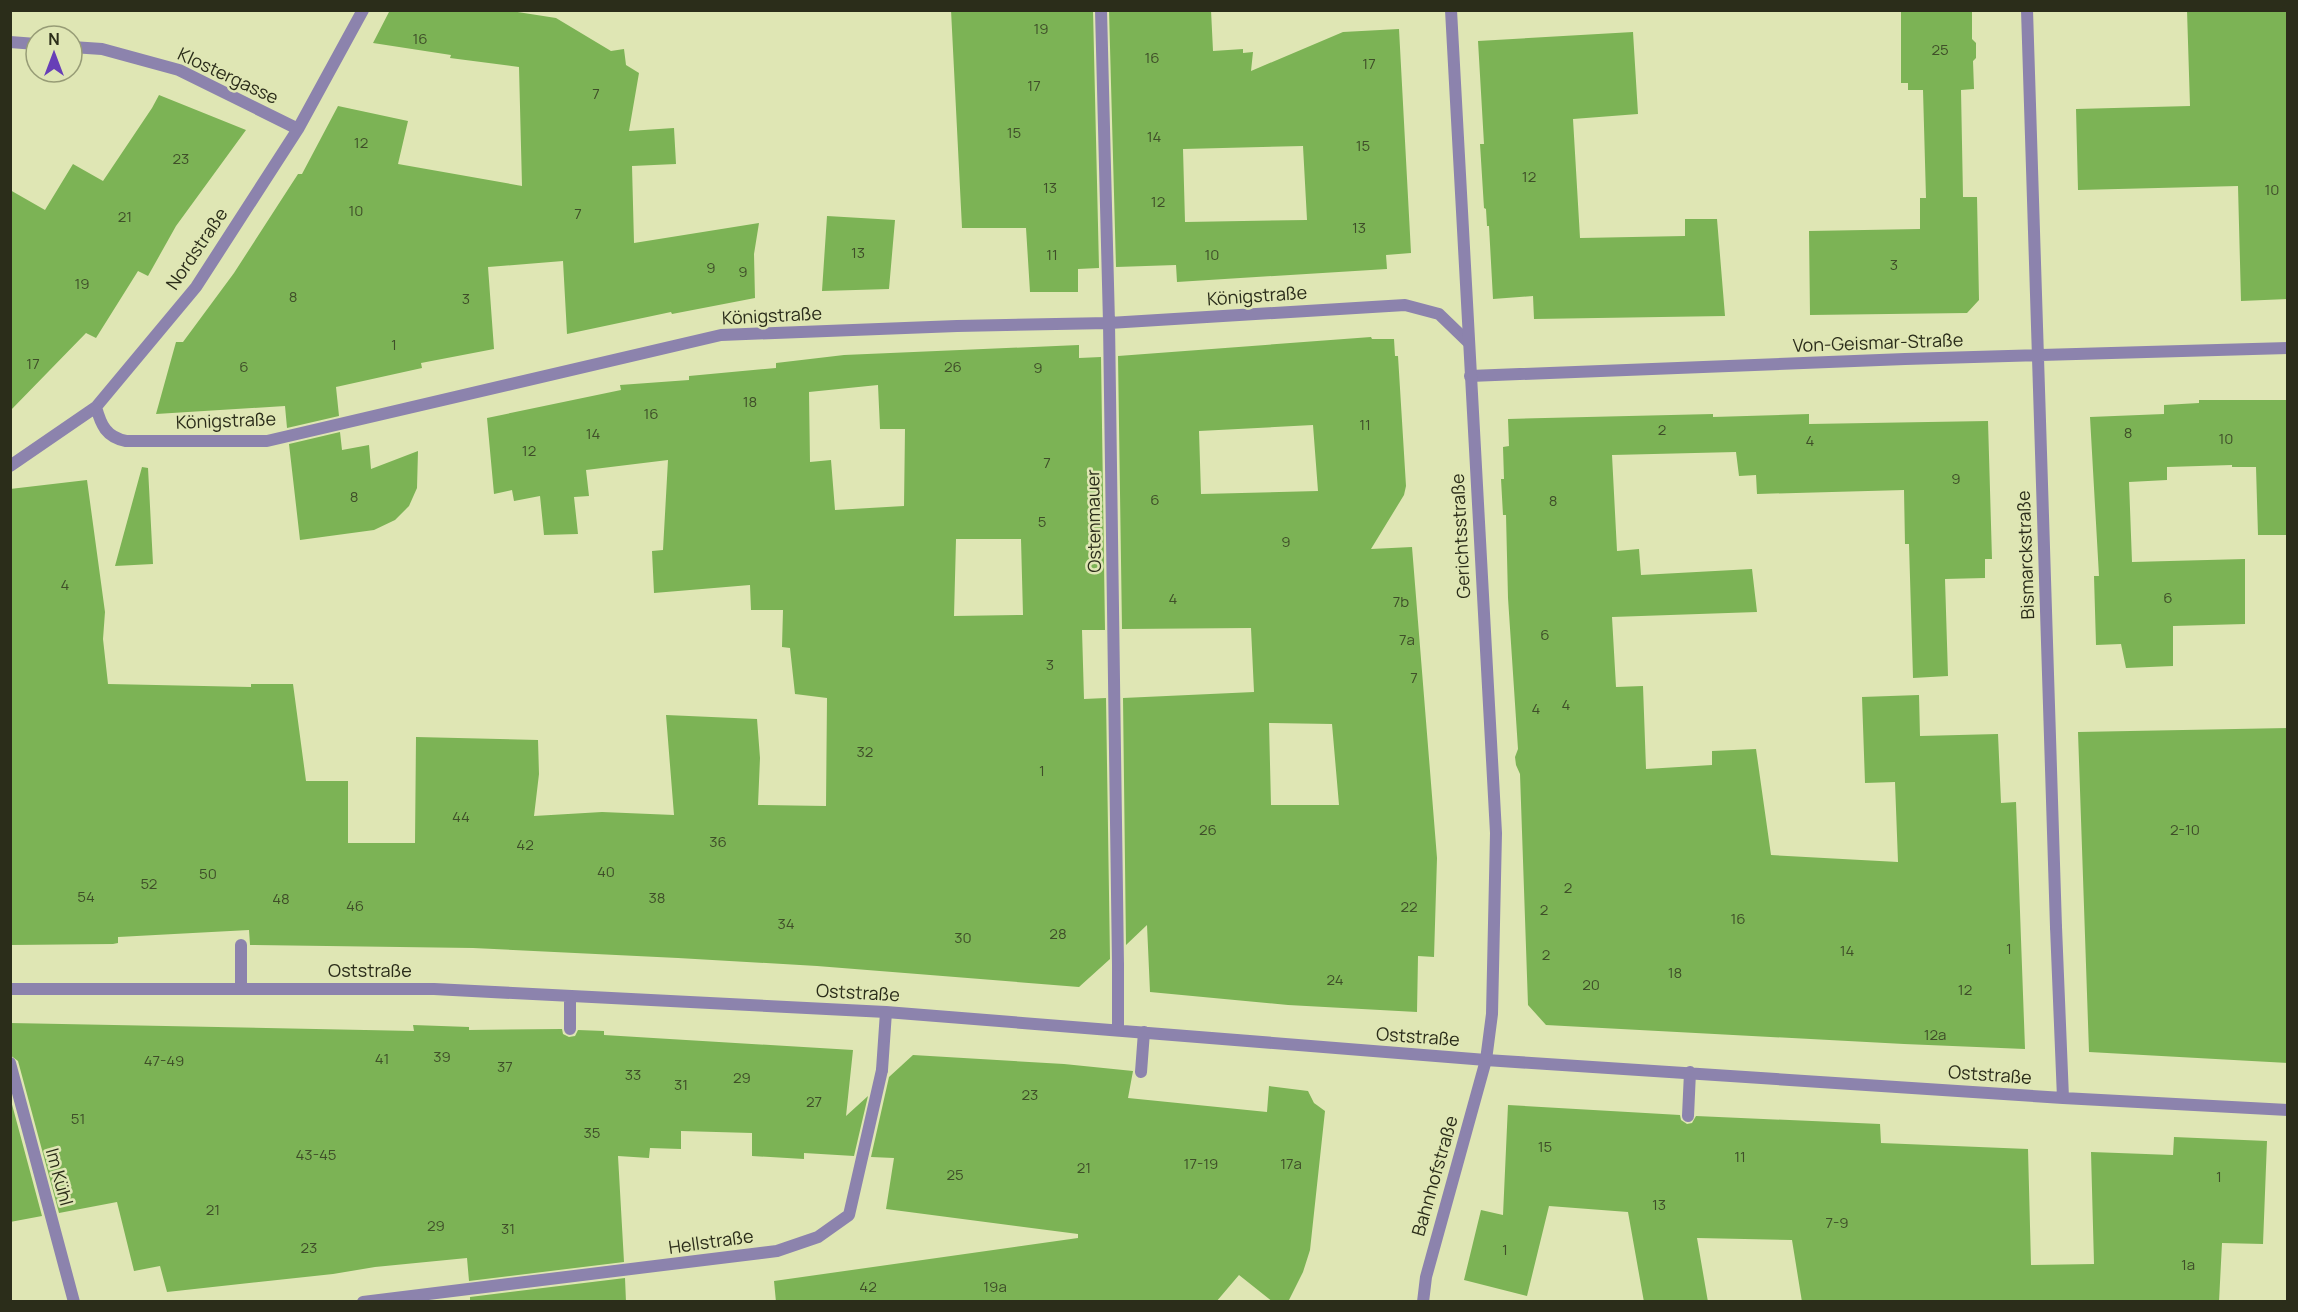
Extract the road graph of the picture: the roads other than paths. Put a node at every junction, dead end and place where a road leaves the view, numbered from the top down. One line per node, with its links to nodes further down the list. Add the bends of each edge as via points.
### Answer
1 (363, 10): 6 (street, Nordstraße)
2 (1101, 10): 7 (street, Ostenmauer)
3 (1452, 10): 8 (street, Gerichtsstraße)
4 (2027, 10): 10 (street, Bismarckstraße)
5 (84, 48): 6 (street, Klostergasse, via 179,70)
6 (298, 129): 12 (street, Nordstraße, via 196,286)
7 (1109, 323): 8 (street, Königstraße, via 1405,305 1439,314); 12 (street, Königstraße, via 721,335 267,441 126,441 109,435); 20 (street, Ostenmauer)
8 (1468, 342): 11 (street, Gerichtsstraße)
9 (2288, 348): 10 (street, Von-Geismar-Straße)
10 (2038, 355): 11 (street, Von-Geismar-Straße); 26 (street, Bismarckstraße)
11 (1470, 376): 22 (street, Gerichtsstraße, via 1496,833 1492,1014)
12 (96, 407): 13 (street, Nordstraße)
13 (10, 466)
14 (241, 945): 16 (street)
15 (10, 989): 16 (street, Oststraße)
16 (241, 989): 17 (street, Oststraße, via 434,989)
17 (570, 996): 18 (street, Oststraße); 19 (street)
18 (886, 1012): 20 (street, Oststraße); 30 (street, Hellstraße, via 882,1070 849,1215 818,1237 777,1251)
19 (570, 1029)
20 (1118, 1030): 21 (street, Oststraße)
21 (1144, 1032): 22 (street, Oststraße); 24 (street)
22 (1486, 1060): 25 (street, Oststraße); 31 (street, Bahnhofstraße, via 1426,1277)
23 (10, 1063): 29 (street, Im Kühl)
24 (1140, 1072)
25 (1690, 1072): 26 (street, Oststraße); 28 (street)
26 (2063, 1098): 27 (street, Oststraße)
27 (2288, 1110)
28 (1688, 1116)
29 (74, 1302)
30 (363, 1302)
31 (1423, 1302)

